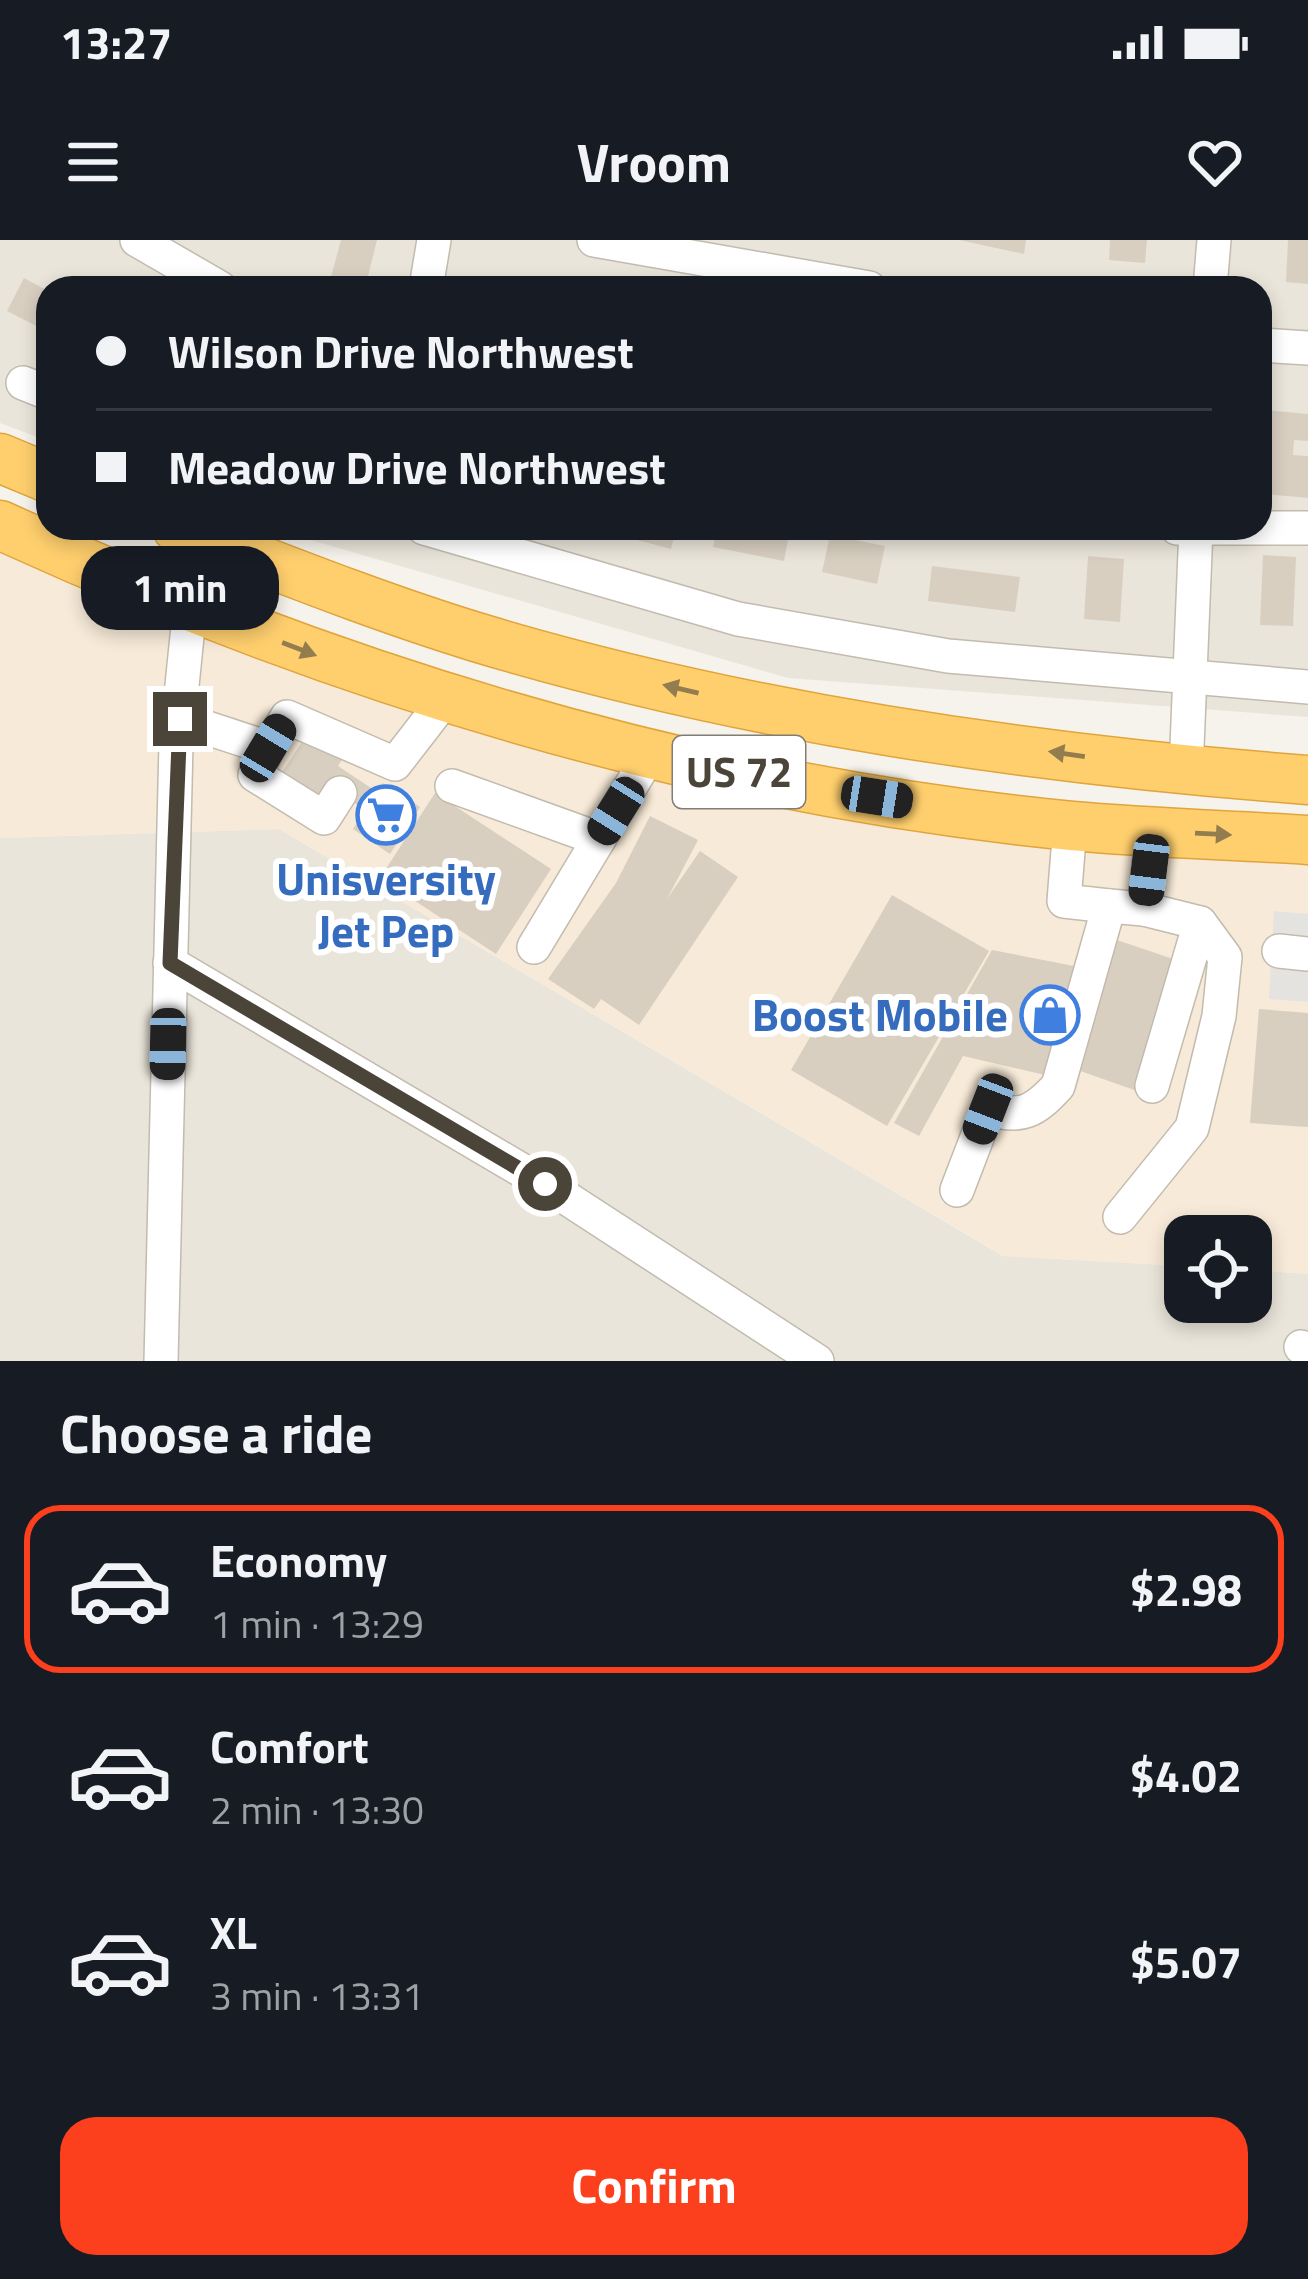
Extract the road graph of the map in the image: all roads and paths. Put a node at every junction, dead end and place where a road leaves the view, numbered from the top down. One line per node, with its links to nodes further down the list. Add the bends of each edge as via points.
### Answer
1 (136, 240): 5 (street)
2 (434, 240): 6 (street)
3 (594, 240): 7 (street)
4 (1214, 240): 8 (street)
5 (199, 276)
6 (428, 276)
7 (800, 276)
8 (1211, 276)
9 (1272, 346): 10 (street)
10 (1308, 347)
11 (0, 458): 12 (highway)
12 (36, 473)
13 (0, 525): 20 (highway, US 72)
14 (1272, 528): 15 (street)
15 (1308, 528)
16 (197, 540): 20 (street)
17 (208, 540): 27 (highway, US 72, one-way to 17, via 726,700 475,637)
18 (465, 540): 21 (street, via 738,619 947,656)
19 (1189, 540): 21 (street)
20 (190, 607): 23 (highway, US 72, one-way to 23); 24 (street)
21 (1189, 677): 22 (street); 27 (street)
22 (1308, 687)
23 (446, 698): 26 (highway, US 72); 28 (street, via 394,764)
24 (180, 719): 25 (street); 40 (street)
25 (268, 748): 28 (street, via 287,717); 28 (street, via 254,775 324,818)
26 (650, 754): 31 (highway, US 72); 34 (street)
27 (1186, 771): 29 (highway, US 72); 31 (highway, via 1168,796 983,788)
28 (353, 773)
29 (1308, 780)
30 (452, 786): 34 (street)
31 (953, 808): 32 (highway, US 72)
32 (1070, 826): 33 (highway, US 72); 36 (street, via 1064,901)
33 (1153, 831): 35 (highway, US 72, one-way to 35); 37 (street)
34 (599, 839): 39 (street)
35 (1308, 840)
36 (1108, 906): 37 (street); 42 (street, via 1058,1086 1015,1117 988,1109)
37 (1144, 909): 38 (street)
38 (1200, 923): 41 (street); 43 (street, via 1225,957 1192,1128)
39 (534, 946)
40 (170, 963): 44 (street); 45 (street, via 545,1184)
41 (1151, 1086)
42 (957, 1190)
43 (1120, 1217)
44 (163, 1360)
45 (818, 1361)

